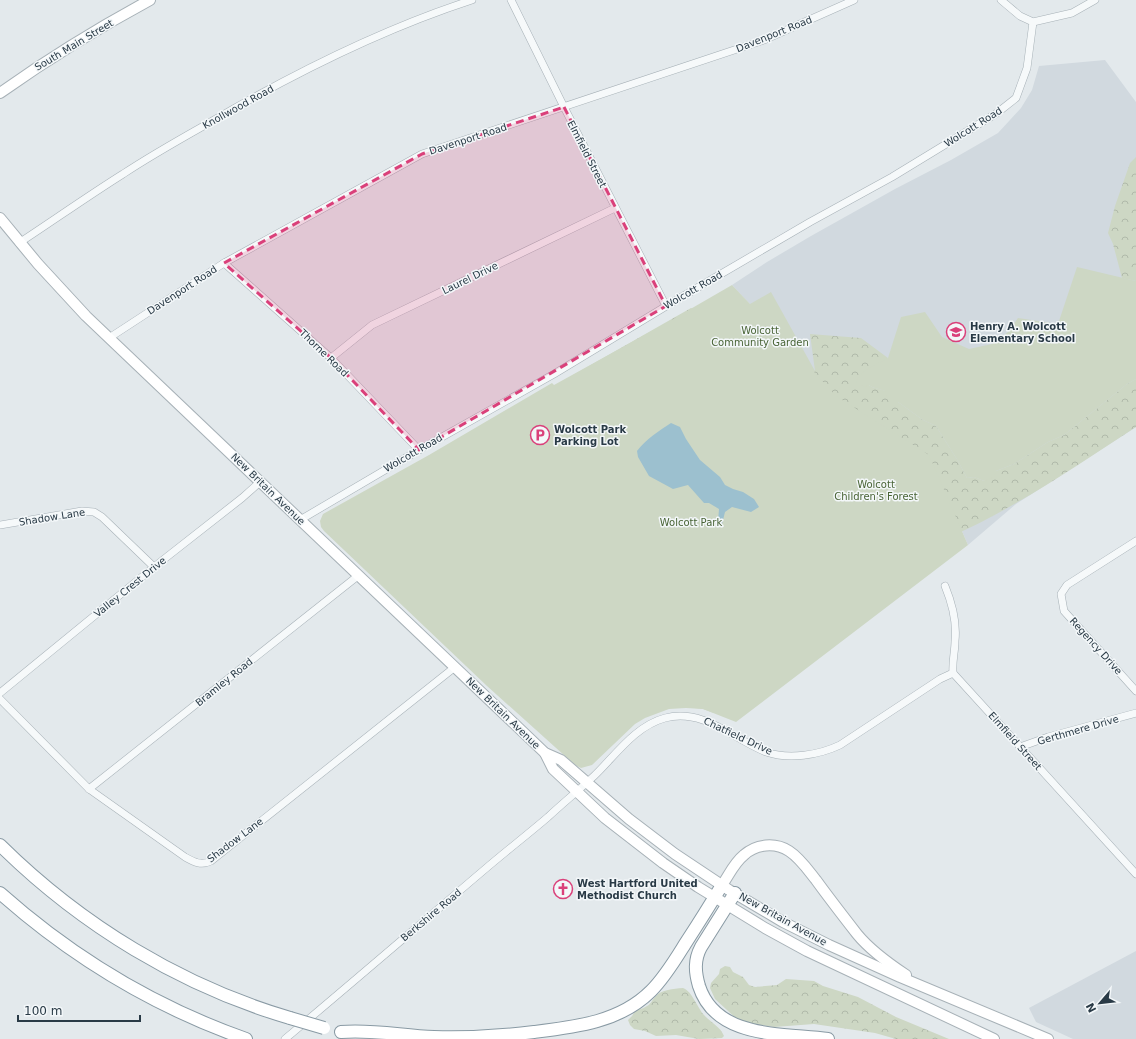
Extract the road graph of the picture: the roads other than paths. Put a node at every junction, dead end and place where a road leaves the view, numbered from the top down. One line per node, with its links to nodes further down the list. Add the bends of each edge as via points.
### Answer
1 (150, 0): 8 (main road, South Main Street, via 71,45)
2 (472, 0): 12 (street, Knollwood Road, via 372,38 277,85 124,173)
3 (511, 0): 9 (street, Elmfield Street)
4 (854, 0): 9 (street, Davenport Road, via 764,40)
5 (1002, 0): 7 (street, via 1020,16)
6 (1095, 0): 7 (street, via 1072,13)
7 (1033, 22): 14 (street, Wolcott Road, via 1028,68 1016,98 1001,110 892,177)
8 (0, 93)
9 (564, 107): 10 (street, Elmfield Street); 13 (street, Davenport Road, via 422,154)
10 (616, 208): 14 (street, Elmfield Street); 16 (street, Laurel Drive, via 372,325)
11 (0, 218): 12 (main road, New Britain Avenue)
12 (19, 243): 15 (main road, New Britain Avenue)
13 (224, 263): 15 (street, Davenport Road); 16 (street, Thorne Road)
14 (666, 306): 17 (street, Wolcott Road, via 554,374)
15 (109, 338): 18 (main road, New Britain Avenue)
16 (330, 358): 17 (street, Thorne Road)
17 (419, 450): 19 (street, Wolcott Road)
18 (260, 482): 19 (main road, New Britain Avenue); 22 (street, Valley Crest Drive)
19 (300, 520): 23 (main road, New Britain Avenue)
20 (0, 525): 22 (street, Shadow Lane, via 82,511 94,512)
21 (1136, 540): 27 (street, Regency Drive, via 1067,585 1061,594 1064,610)
22 (154, 567): 28 (street, Valley Crest Drive)
23 (359, 575): 25 (main road, New Britain Avenue); 34 (street, Bramley Road)
24 (945, 586): 26 (street, via 955,621)
25 (455, 667): 32 (main road, New Britain Avenue); 34 (street, Shadow Lane, via 207,863 199,864 185,857)
26 (953, 672): 31 (street, Elmfield Street); 33 (street, Chatfield Drive, via 840,746 816,754 788,755 768,752 705,720 685,716 665,718 646,726 636,734)
27 (1136, 691)
28 (0, 693)
29 (0, 698): 34 (street, Shadow Lane)
30 (1136, 713): 31 (street, Gerthmere Drive)
31 (1020, 747): 37 (street, Elmfield Street)
32 (545, 753): 33 (main road, New Britain Avenue, via 561,760); 35 (main road, New Britain Avenue, via 553,769)
33 (586, 783): 35 (street, Chatfield Drive); 38 (main road, New Britain Avenue, via 650,835)
34 (89, 789)
35 (576, 792): 41 (main road, New Britain Avenue, via 637,844); 46 (street, Berkshire Road)
36 (0, 845): 44 (highway, bridge, via 54,894 132,948 213,990 249,1005)
37 (1136, 874)
38 (722, 885): 40 (main road, New Britain Avenue); 41 (highway); 43 (main road, via 738,861 751,850 768,846 786,849 799,859 866,944)
39 (0, 893): 45 (highway, via 29,918 109,974 182,1013)
40 (735, 893): 42 (highway); 43 (main road, New Britain Avenue, via 783,922)
41 (714, 898): 42 (main road, New Britain Avenue); 44 (highway, via 655,987 631,1006 604,1019 537,1031 467,1038 370,1031)
42 (727, 906): 48 (highway, via 701,947 696,960 698,981 709,1006 723,1020 746,1030); 49 (main road, New Britain Avenue, via 807,951)
43 (922, 987): 50 (main road, New Britain Avenue)
44 (341, 1032): 47 (highway)
45 (246, 1039)
46 (285, 1039)
47 (372, 1039)
48 (828, 1039)
49 (994, 1039)
50 (1048, 1039)

